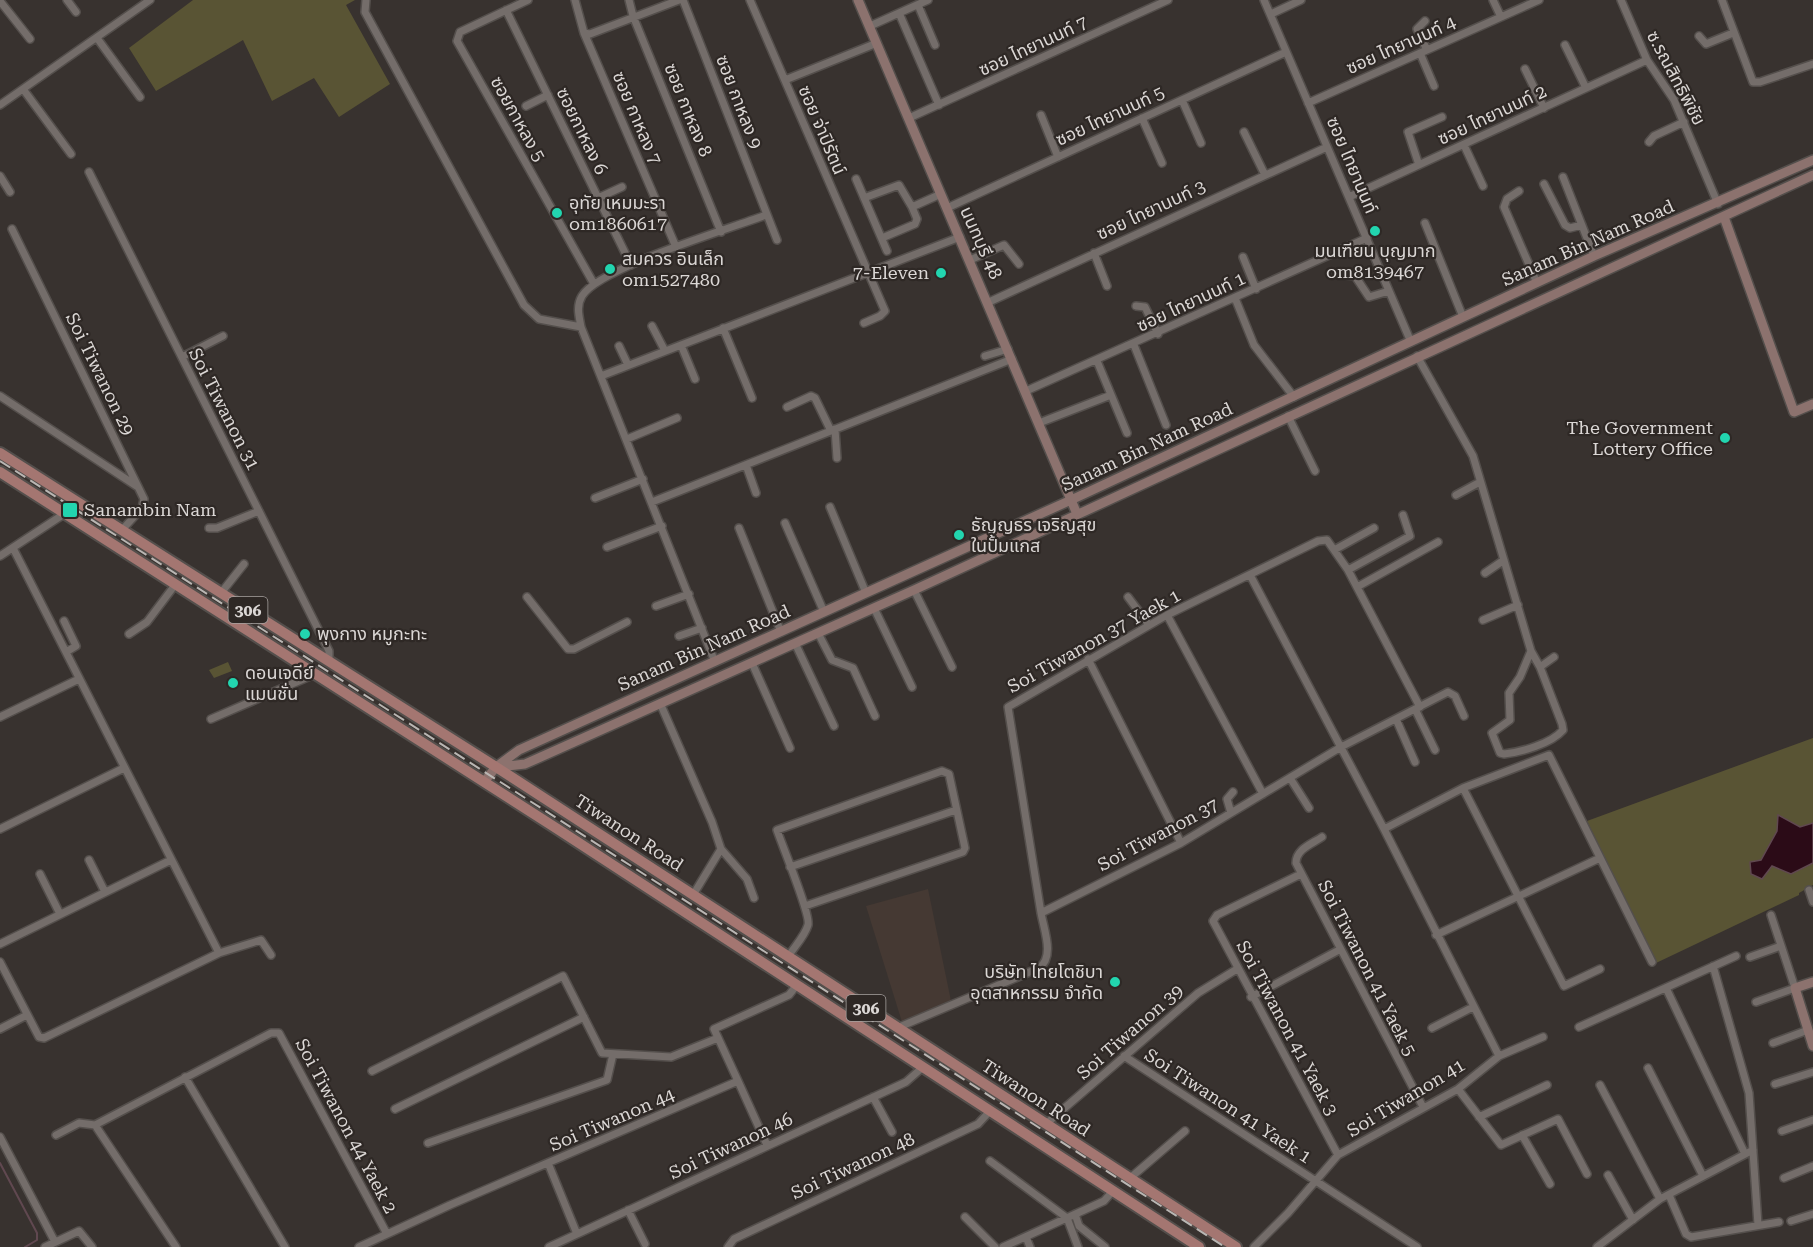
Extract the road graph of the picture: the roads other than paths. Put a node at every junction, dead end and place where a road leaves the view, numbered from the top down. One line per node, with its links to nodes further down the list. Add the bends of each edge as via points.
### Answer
1 (67, 0): 21 (street)
2 (150, 0): 31 (street)
3 (366, 0): 121 (street, via 365,12 524,305 539,319)
4 (575, 0): 28 (street, ซอย กาหลง 7)
5 (629, 0): 24 (street, ซอย กาหลง 8)
6 (681, 0): 24 (street); 86 (street, ซอย กาหลง 9)
7 (750, 0): 41 (street, ซอย จ่าปิรัตน์)
8 (858, 0): 27 (main road, นนทบุรี 48)
9 (928, 0): 19 (street)
10 (1168, 0): 50 (street, ซอย ไทยานนท์ 7)
11 (1264, 0): 23 (street, ซอย ไทยานนท์)
12 (1301, 0): 23 (street)
13 (1493, 0): 25 (street)
14 (1539, 0): 25 (street, ซอย ไทยานนท์ 4)
15 (1621, 0): 38 (street, ซ.รณสิทธิพิชัย)
16 (1722, 0): 29 (street)
17 (0, 1): 32 (street)
18 (523, 1): 20 (street, ซอยกาหลง 5)
19 (918, 4): 22 (street); 34 (street)
20 (506, 10): 45 (street, ซอยกาหลง 6); 110 (street, ซอยกาหลง 5, via 460,33 457,41)
21 (76, 12)
22 (900, 13): 27 (street); 50 (street)
23 (1270, 14): 36 (street, ซอย ไทยานนท์)
24 (633, 16): 28 (street); 91 (street, ซอย กาหลง 8)
25 (1500, 17): 37 (street, ซอย ไทยานนท์ 4)
26 (1425, 21): 37 (street, via 1417,30)
27 (870, 26): 33 (main road, นนทบุรี 48)
28 (584, 33): 96 (street, ซอย กาหลง 7)
29 (1733, 33): 30 (street, via 1706,44); 39 (street, via 1753,82)
30 (1698, 36)
31 (96, 38): 44 (street); 46 (street)
32 (30, 39)
33 (877, 43): 41 (street); 55 (main road, นนทบุรี 48)
34 (934, 45)
35 (1565, 45): 43 (street)
36 (1286, 52): 47 (street, ซอย ไทยานนท์ 5); 48 (street, ซอย ไทยานนท์)
37 (1424, 52): 42 (street); 48 (street, ซอย ไทยานนท์ 4)
38 (1647, 60): 43 (street, ซอย ไทยานนท์ 2); 57 (street, ซ.รณสิทธิพิชัย, via 1668,88)
39 (1813, 64)
40 (1525, 69): 52 (street)
41 (785, 80): 106 (street, ซอย จ่าปิรัตน์)
42 (1434, 86)
43 (1586, 88): 52 (street, ซอย ไทยานนท์ 2)
44 (23, 89): 49 (street); 63 (street)
45 (548, 95): 51 (street); 81 (street, ซอยกาหลง 6)
46 (140, 97)
47 (1182, 100): 56 (street, ซอย ไทยานนท์ 5); 60 (street)
48 (1308, 103): 62 (street, ซอย ไทยานนท์)
49 (0, 105)
50 (939, 105): 55 (street, ซอย ไทยานนท์ 7)
51 (526, 106)
52 (1544, 108): 61 (street, ซอย ไทยานนท์ 2)
53 (1041, 116): 64 (street)
54 (1442, 117): 67 (street, via 1408,132)
55 (909, 118): 79 (main road, นนทบุรี 48)
56 (1142, 118): 64 (street, ซอย ไทยานนท์ 5); 66 (street)
57 (1684, 122): 59 (street); 83 (street, ซ.รณสิทธิพิชัย)
58 (1244, 132): 69 (street)
59 (1649, 142)
60 (1201, 143)
61 (1464, 145): 67 (street, ซอย ไทยานนท์ 2); 75 (street)
62 (1327, 147): 69 (street, ซอย ไทยานนท์ 3); 80 (street, ซอย ไทยานนท์)
63 (71, 154)
64 (1058, 157): 85 (street, ซอย ไทยานนท์ 5)
65 (1813, 160): 83 (main road, Sanam Bin Nam Road)
66 (1162, 163)
67 (1419, 165): 80 (street, ซอย ไทยานนท์ 2)
68 (89, 172): 133 (street, Soi Tiwanon 31)
69 (1265, 175): 98 (street, ซอย ไทยานนท์ 3)
70 (1813, 175): 87 (main road, Sanam Bin Nam Road)
71 (0, 176): 78 (street)
72 (1563, 177): 89 (street)
73 (856, 179): 82 (street)
74 (1544, 184): 89 (street, via 1565,225)
75 (1483, 186)
76 (622, 187): 81 (street)
77 (1519, 191): 109 (street, via 1507,199 1504,207)
78 (10, 192)
79 (941, 194): 84 (street); 85 (main road, นนทบุรี 48)
80 (1349, 197): 94 (street, ซอย ไทยานนท์)
81 (598, 198): 104 (street, ซอยกาหลง 6)
82 (864, 198): 84 (street, via 899,185); 93 (street)
83 (1718, 204): 99 (main road, Sanam Bin Nam Road)
84 (912, 207): 93 (street, via 917,221)
85 (947, 208): 92 (main road, นนทบุรี 48)
86 (766, 215): 91 (street); 95 (street, ซอย กาหลง 9)
87 (1724, 218): 108 (main road, Sanam Bin Nam Road); 144 (main road, via 1794,412)
88 (1425, 223): 118 (street)
89 (1582, 225): 99 (street)
90 (12, 229): 160 (street, Soi Tiwanon 29)
91 (721, 231): 96 (street)
92 (960, 237): 101 (main road, นนทบุรี 48); 106 (street)
93 (882, 238): 97 (street)
94 (1367, 238): 113 (street, ซอย ไทยานนท์ 1); 114 (street, ซอย ไทยานนท์)
95 (777, 240)
96 (676, 247): 104 (street)
97 (887, 251)
98 (1094, 253): 111 (street); 116 (street, ซอย ไทยานนท์ 3)
99 (1594, 256): 103 (main road, Sanam Bin Nam Road)
100 (1243, 257): 113 (street)
101 (970, 260): 102 (street, via 1004,246); 116 (main road, นนทบุรี 48)
102 (1019, 264)
103 (1578, 264): 105 (main road, Sanam Bin Nam Road); 108 (main road)
104 (631, 265): 110 (street)
105 (1565, 270): 109 (main road, Sanam Bin Nam Road); 112 (main road)
106 (867, 272): 119 (street, ซอย จ่าปิรัตน์, via 885,311); 122 (street)
107 (1345, 275): 114 (street, via 1355,276 1369,297)
108 (1585, 282): 112 (main road, Sanam Bin Nam Road)
109 (1538, 283): 118 (main road, Sanam Bin Nam Road)
110 (594, 284): 121 (street, via 582,295 578,309)
111 (1107, 286)
112 (1573, 288): 132 (main road, Sanam Bin Nam Road)
113 (1256, 289): 115 (street, ซอย ไทยานนท์ 1)
114 (1389, 291): 125 (street, ซอย ไทยานนท์)
115 (1234, 298): 123 (street, ซอย ไทยานนท์ 1); 142 (street, via 1254,345)
116 (989, 302): 129 (main road, นนทบุรี 48)
117 (1136, 306): 123 (street, via 1145,307)
118 (1463, 317): 125 (main road, Sanam Bin Nam Road)
119 (864, 323)
120 (652, 326): 130 (street)
121 (581, 327): 137 (street)
122 (723, 328): 126 (street); 143 (street)
123 (1158, 334): 127 (street, ซอย ไทยานนท์ 1)
124 (223, 336): 133 (street)
125 (1411, 342): 132 (main road); 142 (main road, Sanam Bin Nam Road)
126 (681, 345): 130 (street); 138 (street)
127 (1134, 345): 135 (street, ซอย ไทยานนท์ 1); 149 (street)
128 (619, 346): 136 (street)
129 (1008, 349): 131 (street); 134 (main road, นนทบุรี 48)
130 (666, 351): 136 (street)
131 (985, 356)
132 (1417, 356): 146 (main road, Sanam Bin Nam Road); 159 (street, via 1467,442)
133 (182, 357): 167 (street, Soi Tiwanon 31)
134 (1012, 359): 139 (main road, นนทบุรี 48); 150 (street)
135 (1096, 361): 139 (street, ซอย ไทยานนท์ 1); 140 (street)
136 (628, 365): 137 (street)
137 (601, 376): 152 (street)
138 (695, 379)
139 (1026, 391): 148 (main road, นนทบุรี 48)
140 (1111, 394): 148 (street); 151 (street)
141 (0, 396): 160 (street)
142 (1294, 397): 164 (main road, Sanam Bin Nam Road)
143 (752, 398)
144 (1813, 404)
145 (786, 407): 150 (street, via 811,396 816,398)
146 (1288, 416): 156 (street); 169 (main road, Sanam Bin Nam Road)
147 (677, 418): 152 (street)
148 (1039, 423): 164 (main road, นนทบุรี 48)
149 (1166, 425)
150 (833, 430): 154 (street); 155 (street)
151 (1127, 433)
152 (627, 439): 158 (street)
153 (0, 453): 176 (main road, Tiwanon Road / 306)
154 (837, 458)
155 (746, 465): 161 (street); 165 (street)
156 (1315, 471)
157 (0, 472): 168 (main road, Tiwanon Road / 306)
158 (643, 479): 163 (street); 165 (street)
159 (1480, 482): 162 (street); 182 (street)
160 (140, 489): 176 (street, via 144,504)
161 (756, 493)
162 (1456, 495)
163 (595, 498)
164 (1071, 500): 169 (main road, นนทบุรี 48); 191 (main road, Sanam Bin Nam Road)
165 (652, 502): 172 (street)
166 (830, 507): 191 (street)
167 (259, 512): 173 (street); 214 (street, Soi Tiwanon 31, via 329,651)
168 (64, 514): 179 (street); 187 (main road, Tiwanon Road / 306)
169 (1077, 514): 189 (main road, Sanam Bin Nam Road)
170 (1403, 514): 184 (street, via 1410,536)
171 (785, 523): 198 (street)
172 (662, 526): 178 (street); 192 (street)
173 (209, 528)
174 (739, 528): 205 (street)
175 (1374, 528): 180 (street)
176 (122, 530): 190 (main road, Tiwanon Road / 306)
177 (1438, 543): 188 (street)
178 (607, 547)
179 (13, 548): 181 (street); 211 (street)
180 (1336, 549): 184 (street); 186 (street, Soi Tiwanon 37 Yaek 1, via 1327,540 1318,541)
181 (0, 556)
182 (1504, 560): 185 (street); 195 (street)
183 (244, 564): 190 (street)
184 (1348, 570): 188 (street)
185 (1485, 573)
186 (1250, 575): 199 (street, Soi Tiwanon 37 Yaek 1); 230 (street)
187 (175, 585): 207 (street, via 147,622); 219 (main road, Tiwanon Road / 306)
188 (1357, 587): 223 (street)
189 (914, 590): 197 (main road, Sanam Bin Nam Road); 217 (street)
190 (221, 592): 214 (main road, Tiwanon Road / 306)
191 (866, 593): 198 (main road, Sanam Bin Nam Road)
192 (689, 594): 196 (street); 204 (street)
193 (527, 597): 202 (street, via 568,649 574,650)
194 (1128, 597): 203 (street)
195 (1518, 605): 200 (street); 210 (street)
196 (656, 606)
197 (874, 608): 206 (main road, Sanam Bin Nam Road); 221 (street)
198 (824, 612): 205 (main road, Sanam Bin Nam Road)
199 (1167, 615): 203 (street, Soi Tiwanon 37 Yaek 1); 240 (street)
200 (1483, 620)
201 (64, 621): 211 (street, via 76,646)
202 (627, 622)
203 (1149, 625): 213 (street, Soi Tiwanon 37 Yaek 1)
204 (702, 628): 208 (street); 215 (street)
205 (781, 632): 215 (main road, Sanam Bin Nam Road)
206 (818, 633): 209 (main road, Sanam Bin Nam Road); 224 (street, via 832,660 853,668)
207 (129, 634)
208 (679, 636)
209 (795, 643): 216 (main road, Sanam Bin Nam Road); 229 (street)
210 (1531, 651): 218 (street); 218 (street, via 1509,693 1510,720 1492,733 1500,753 1532,747 1563,730)
211 (66, 652): 220 (street)
212 (1554, 657): 218 (street)
213 (1088, 659): 247 (street); 263 (street, Soi Tiwanon 37 Yaek 1, via 1008,707)
214 (329, 661): 234 (main road, Tiwanon Road / 306)
215 (715, 662): 234 (main road, Sanam Bin Nam Road, via 519,750)
216 (752, 663): 222 (main road, Sanam Bin Nam Road); 231 (street)
217 (952, 667)
218 (1540, 667)
219 (315, 674): 227 (street); 237 (main road, Tiwanon Road / 306)
220 (79, 679): 226 (street); 235 (street)
221 (912, 687)
222 (660, 703): 234 (main road, Sanam Bin Nam Road, via 525,764); 248 (street)
223 (1417, 708): 225 (street, Soi Tiwanon 37, via 1448,692 1455,696); 228 (street, Soi Tiwanon 37); 232 (street)
224 (875, 716)
225 (1464, 716)
226 (0, 717)
227 (211, 719)
228 (1396, 719): 230 (street, Soi Tiwanon 37); 233 (street)
229 (834, 726)
230 (1341, 747): 236 (street, Soi Tiwanon 37); 245 (street)
231 (790, 748)
232 (1435, 750)
233 (1415, 762)
234 (496, 767): 237 (main road, Sanam Bin Nam Road); 257 (main road, Tiwanon Road / 306)
235 (124, 768): 244 (street); 251 (street)
236 (1290, 778): 240 (street, Soi Tiwanon 37); 241 (street)
237 (484, 783): 280 (main road, Tiwanon Road / 306)
238 (1463, 788): 245 (street); 249 (street, via 1549,755); 258 (street)
239 (1233, 792): 243 (street, via 1227,799)
240 (1263, 794): 243 (street, Soi Tiwanon 37)
241 (1309, 808)
242 (956, 810): 252 (street); 252 (street, via 949,774 942,771 777,830); 261 (street, via 963,852)
243 (1231, 813): 247 (street, Soi Tiwanon 37)
244 (0, 829)
245 (1384, 829): 265 (street)
246 (1322, 837): 254 (street, via 1296,856)
247 (1181, 843): 263 (street, Soi Tiwanon 37)
248 (721, 849): 257 (street); 259 (street, via 747,879)
249 (1600, 858): 258 (street); 275 (street)
250 (89, 860): 256 (street)
251 (171, 860): 256 (street); 269 (street)
252 (790, 867): 261 (street)
253 (40, 874): 262 (street)
254 (1301, 874): 268 (street, Soi Tiwanon 41 Yaek 5); 277 (street, Soi Tiwanon 41 Yaek 3, via 1217,915 1213,921)
255 (1809, 890): 260 (street)
256 (105, 892): 262 (street)
257 (693, 895): 272 (main road, Tiwanon Road / 306)
258 (1518, 897): 265 (street); 278 (street, via 1564,986)
259 (754, 898)
260 (1813, 902)
261 (805, 906): 272 (street, via 808,925)
262 (60, 914): 266 (street)
263 (1041, 914): 289 (street, via 1046,964)
264 (1771, 915): 267 (street)
265 (1436, 935): 285 (street)
266 (0, 944)
267 (1781, 946): 273 (street); 282 (street)
268 (1339, 950): 283 (street); 313 (street, Soi Tiwanon 41 Yaek 5)
269 (219, 953): 270 (street, via 261,940); 286 (street, via 49,1037 39,1037)
270 (270, 955)
271 (1736, 956): 276 (street)
272 (788, 957): 289 (main road, Tiwanon Road / 306)
273 (1750, 957)
274 (0, 962): 286 (street)
275 (1652, 962)
276 (1713, 966): 281 (street); 328 (street, via 1749,1093)
277 (1237, 969): 283 (street, Soi Tiwanon 41 Yaek 3); 300 (street, Soi Tiwanon 39, via 1198,993)
278 (1600, 969)
279 (1813, 982): 282 (main road)
280 (796, 986): 295 (street, via 789,995 714,1029); 298 (main road, Tiwanon Road / 306)
281 (1665, 988): 288 (street); 329 (street)
282 (1795, 988): 284 (street); 292 (main road)
283 (1251, 996): 330 (street, Soi Tiwanon 41 Yaek 3)
284 (1756, 1002)
285 (1473, 1007): 290 (street); 301 (street)
286 (27, 1015): 291 (street)
287 (584, 1017): 299 (street, via 602,1053); 304 (street, via 563,976); 314 (street)
288 (1579, 1026)
289 (897, 1028): 293 (main road, Tiwanon Road / 306)
290 (1432, 1028)
291 (0, 1029)
292 (1808, 1030): 296 (street); 297 (main road)
293 (912, 1037): 298 (main road); 318 (main road, Tiwanon Road / 306)
294 (1543, 1037): 301 (street, Soi Tiwanon 41)
295 (718, 1038): 299 (street, via 670,1057); 307 (street)
296 (1773, 1042)
297 (1813, 1046)
298 (901, 1053): 302 (main road, Tiwanon Road / 306)
299 (613, 1054): 326 (street, via 607,1080)
300 (1124, 1056): 318 (street, Soi Tiwanon 39); 339 (street, Soi Tiwanon 41 Yaek 1)
301 (1499, 1056): 311 (street, Soi Tiwanon 41)
302 (923, 1067): 312 (street, Soi Tiwanon 46, via 912,1079); 315 (main road, Tiwanon Road / 306)
303 (1648, 1068): 336 (street)
304 (372, 1071)
305 (1813, 1072): 309 (street)
306 (185, 1077): 319 (street); 353 (street, Soi Tiwanon 44 Yaek 2, via 271,1033 279,1034); 361 (street)
307 (738, 1081): 327 (street); 332 (street, Soi Tiwanon 44)
308 (1547, 1084): 316 (street)
309 (1775, 1084)
310 (1600, 1085): 343 (street)
311 (1458, 1089): 313 (street, Soi Tiwanon 41); 316 (street)
312 (873, 1097): 322 (street); 327 (street, Soi Tiwanon 46)
313 (1423, 1107): 330 (street, Soi Tiwanon 41)
314 (394, 1109)
315 (990, 1111): 341 (main road, Tiwanon Road / 306); 364 (street, Soi Tiwanon 48, via 978,1124 734,1239)
316 (1479, 1117): 324 (street, via 1501,1145)
317 (1813, 1120): 321 (street)
318 (1046, 1124): 338 (main road, Tiwanon Road / 306)
319 (95, 1125): 323 (street, via 79,1123); 360 (street)
320 (1185, 1131): 338 (street)
321 (1782, 1131)
322 (892, 1132)
323 (56, 1135)
324 (1522, 1135): 334 (street, via 1558,1119); 340 (street)
325 (0, 1137): 356 (street)
326 (428, 1143)
327 (767, 1145): 344 (street, Soi Tiwanon 46)
328 (1753, 1150): 329 (street); 352 (street)
329 (1745, 1154): 336 (street)
330 (1338, 1155): 339 (street, Soi Tiwanon 41)
331 (990, 1161): 348 (street)
332 (548, 1163): 353 (street, Soi Tiwanon 44); 354 (street)
333 (1813, 1166): 337 (street)
334 (1587, 1174)
335 (1608, 1175): 349 (street)
336 (1703, 1176): 342 (street)
337 (1784, 1178)
338 (1129, 1179): 371 (main road, Tiwanon Road / 306)
339 (1316, 1182): 372 (street, Soi Tiwanon 41); 373 (street, Soi Tiwanon 41 Yaek 1)
340 (1550, 1184)
341 (1112, 1192): 345 (street, via 1104,1201); 370 (main road, Tiwanon Road / 306)
342 (1669, 1195): 343 (street); 352 (street, via 1686,1234 1691,1237)
343 (1660, 1199): 349 (street)
344 (628, 1210): 354 (street, Soi Tiwanon 46); 357 (street)
345 (1075, 1214): 348 (street); 369 (street, via 1078,1226)
346 (1813, 1214): 350 (street)
347 (965, 1217): 365 (street)
348 (1068, 1218): 355 (street); 368 (street)
349 (1633, 1220): 374 (street)
350 (1791, 1221)
351 (1779, 1222): 352 (street)
352 (1758, 1225)
353 (387, 1234): 362 (street, Soi Tiwanon 44)
354 (578, 1234): 363 (street, Soi Tiwanon 46)
355 (1026, 1237): 366 (street); 367 (street)
356 (55, 1242): 358 (street); 359 (street, via 79,1231)
357 (645, 1244)
358 (45, 1247)
359 (92, 1247)
360 (176, 1247)
361 (285, 1247)
362 (359, 1247)
363 (549, 1247)
364 (728, 1247)
365 (995, 1247)
366 (1003, 1247)
367 (1030, 1247)
368 (1078, 1247)
369 (1105, 1247)
370 (1199, 1247)
371 (1236, 1247)
372 (1254, 1247)
373 (1417, 1247)
374 (1597, 1247)

